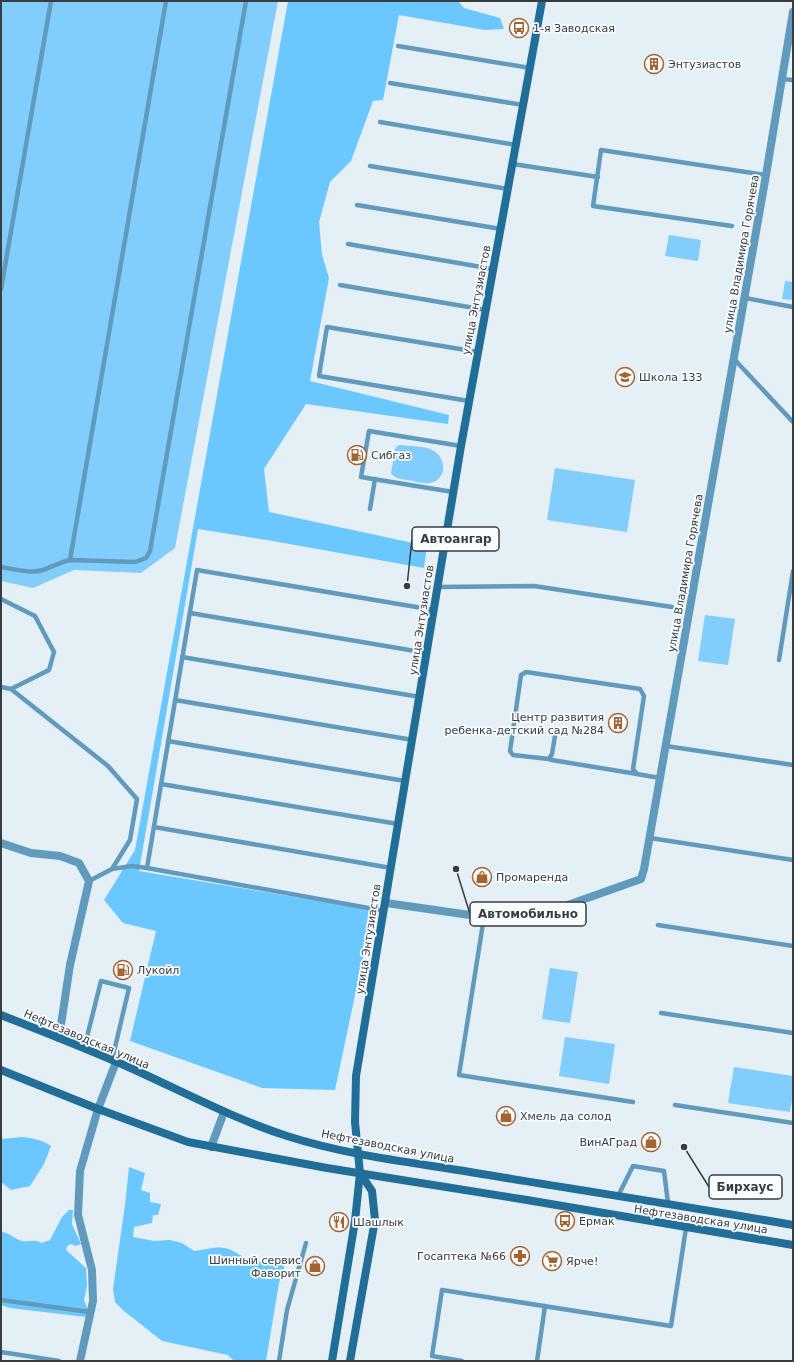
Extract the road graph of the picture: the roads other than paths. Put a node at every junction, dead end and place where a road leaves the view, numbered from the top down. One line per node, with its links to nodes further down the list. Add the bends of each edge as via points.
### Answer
1 (51, 1): 25 (lane)
2 (166, 1): 37 (lane)
3 (246, 1): 37 (lane, via 150,551 146,558 134,562)
4 (542, 1): 7 (main road, улица Энтузиастов)
5 (793, 12): 8 (street, улица Владимира Горячева)
6 (398, 46): 7 (lane)
7 (530, 68): 11 (main road, улица Энтузиастов)
8 (782, 79): 9 (lane); 16 (street, улица Владимира Горячева)
9 (793, 80)
10 (390, 83): 11 (lane)
11 (523, 105): 13 (main road, улица Энтузиастов)
12 (380, 122): 13 (lane)
13 (516, 145): 14 (main road, улица Энтузиастов)
14 (513, 164): 17 (lane); 18 (main road, улица Энтузиастов)
15 (370, 166): 18 (lane)
16 (766, 175): 17 (lane, via 602,150); 26 (street, улица Владимира Горячева)
17 (598, 177): 20 (lane, via 593,206)
18 (508, 189): 21 (main road, улица Энтузиастов)
19 (356, 205): 21 (lane)
20 (732, 226)
21 (501, 229): 23 (main road, улица Энтузиастов)
22 (348, 244): 23 (lane)
23 (493, 269): 28 (main road, улица Энтузиастов)
24 (340, 285): 28 (lane)
25 (1, 289)
26 (745, 298): 27 (lane); 30 (street, улица Владимира Горячева)
27 (793, 307)
28 (486, 310): 29 (main road, улица Энтузиастов)
29 (478, 352): 31 (main road, улица Энтузиастов); 31 (lane, via 328,327 326,334 319,376)
30 (734, 359): 32 (lane); 55 (street, улица Владимира Горячева)
31 (469, 401): 33 (main road, улица Энтузиастов)
32 (793, 422)
33 (460, 446): 34 (lane, via 369,431 361,477); 35 (main road, улица Энтузиастов)
34 (375, 479): 35 (lane); 36 (lane)
35 (453, 492): 40 (main road, улица Энтузиастов)
36 (370, 509)
37 (70, 560): 38 (lane, via 42,570 25,571)
38 (1, 567)
39 (793, 571): 47 (lane)
40 (438, 587): 42 (lane, via 534,586); 43 (main road, улица Энтузиастов)
41 (1, 599): 49 (lane, via 35,616 54,652 49,670)
42 (672, 607)
43 (434, 610): 44 (lane, via 197,570); 45 (main road, улица Энтузиастов)
44 (190, 613): 45 (lane); 46 (lane)
45 (427, 653): 50 (main road, улица Энтузиастов)
46 (182, 657): 50 (lane); 51 (lane)
47 (779, 660)
48 (1, 687): 49 (lane)
49 (11, 689): 69 (lane, via 108,766 137,799 130,840)
50 (420, 697): 53 (main road, улица Энтузиастов)
51 (175, 700): 53 (lane); 54 (lane)
52 (556, 730): 56 (lane)
53 (413, 740): 60 (main road, улица Энтузиастов)
54 (168, 741): 60 (lane); 61 (lane)
55 (666, 746): 57 (lane); 59 (street, улица Владимира Горячева)
56 (549, 759): 58 (lane); 58 (lane, via 513,755 510,751 521,675 526,672 640,689 644,696 633,769)
57 (793, 765)
58 (637, 774): 59 (lane)
59 (660, 778): 64 (street, улица Владимира Горячева)
60 (405, 782): 62 (main road, улица Энтузиастов)
61 (161, 784): 62 (lane); 63 (lane)
62 (398, 824): 68 (main road, улица Энтузиастов)
63 (154, 827): 67 (lane); 68 (lane)
64 (650, 838): 66 (lane); 72 (street, улица Владимира Горячева, via 641,879 548,912)
65 (1, 843): 70 (street, via 32,854 60,856 79,863)
66 (793, 860)
67 (147, 868): 69 (lane, via 132,866); 71 (lane)
68 (391, 868): 71 (main road, улица Энтузиастов)
69 (112, 869): 70 (lane)
70 (89, 881): 78 (street, via 70,965)
71 (385, 907): 72 (street, улица Владимира Горячева); 88 (main road, улица Энтузиастов, via 356,1076 355,1122)
72 (484, 918): 82 (lane, via 459,1075)
73 (658, 925): 74 (lane)
74 (793, 946)
75 (662, 1013): 77 (lane)
76 (1, 1015): 78 (main road, Нефтезаводская улица)
77 (793, 1033)
78 (58, 1038): 79 (main road, Нефтезаводская улица)
79 (84, 1049): 80 (main road, Нефтезаводская улица); 80 (lane, via 101,981 129,988)
80 (114, 1061): 84 (street); 85 (main road, Нефтезаводская улица)
81 (1, 1070): 84 (main road, Нефтезаводская улица)
82 (633, 1102)
83 (675, 1105): 86 (lane)
84 (98, 1109): 87 (main road, Нефтезаводская улица, via 188,1142); 98 (street, via 80,1171 78,1215 92,1270 93,1301)
85 (224, 1112): 87 (street); 88 (main road, Нефтезаводская улица, via 286,1136)
86 (793, 1123)
87 (211, 1147): 89 (main road, Нефтезаводская улица)
88 (359, 1154): 89 (main road, улица Энтузиастов); 90 (main road, Нефтезаводская улица)
89 (360, 1173): 93 (main road, Нефтезаводская улица); 103 (main road, улица Энтузиастов, via 355,1221); 104 (main road, via 372,1191 375,1220)
90 (618, 1196): 91 (main road, Нефтезаводская улица); 91 (lane, via 633,1166 649,1168 664,1171)
91 (668, 1203): 92 (main road, Нефтезаводская улица)
92 (793, 1225)
93 (686, 1228): 95 (main road, Нефтезаводская улица); 97 (lane, via 671,1326)
94 (306, 1243): 102 (lane, via 288,1310)
95 (793, 1245)
96 (1, 1300): 98 (lane)
97 (545, 1306): 105 (lane, via 442,1290 432,1356); 106 (lane)
98 (90, 1312): 101 (street)
99 (1, 1352): 100 (lane)
100 (59, 1361)
101 (80, 1361)
102 (279, 1361)
103 (332, 1361)
104 (350, 1361)
105 (462, 1361)
106 (537, 1361)

